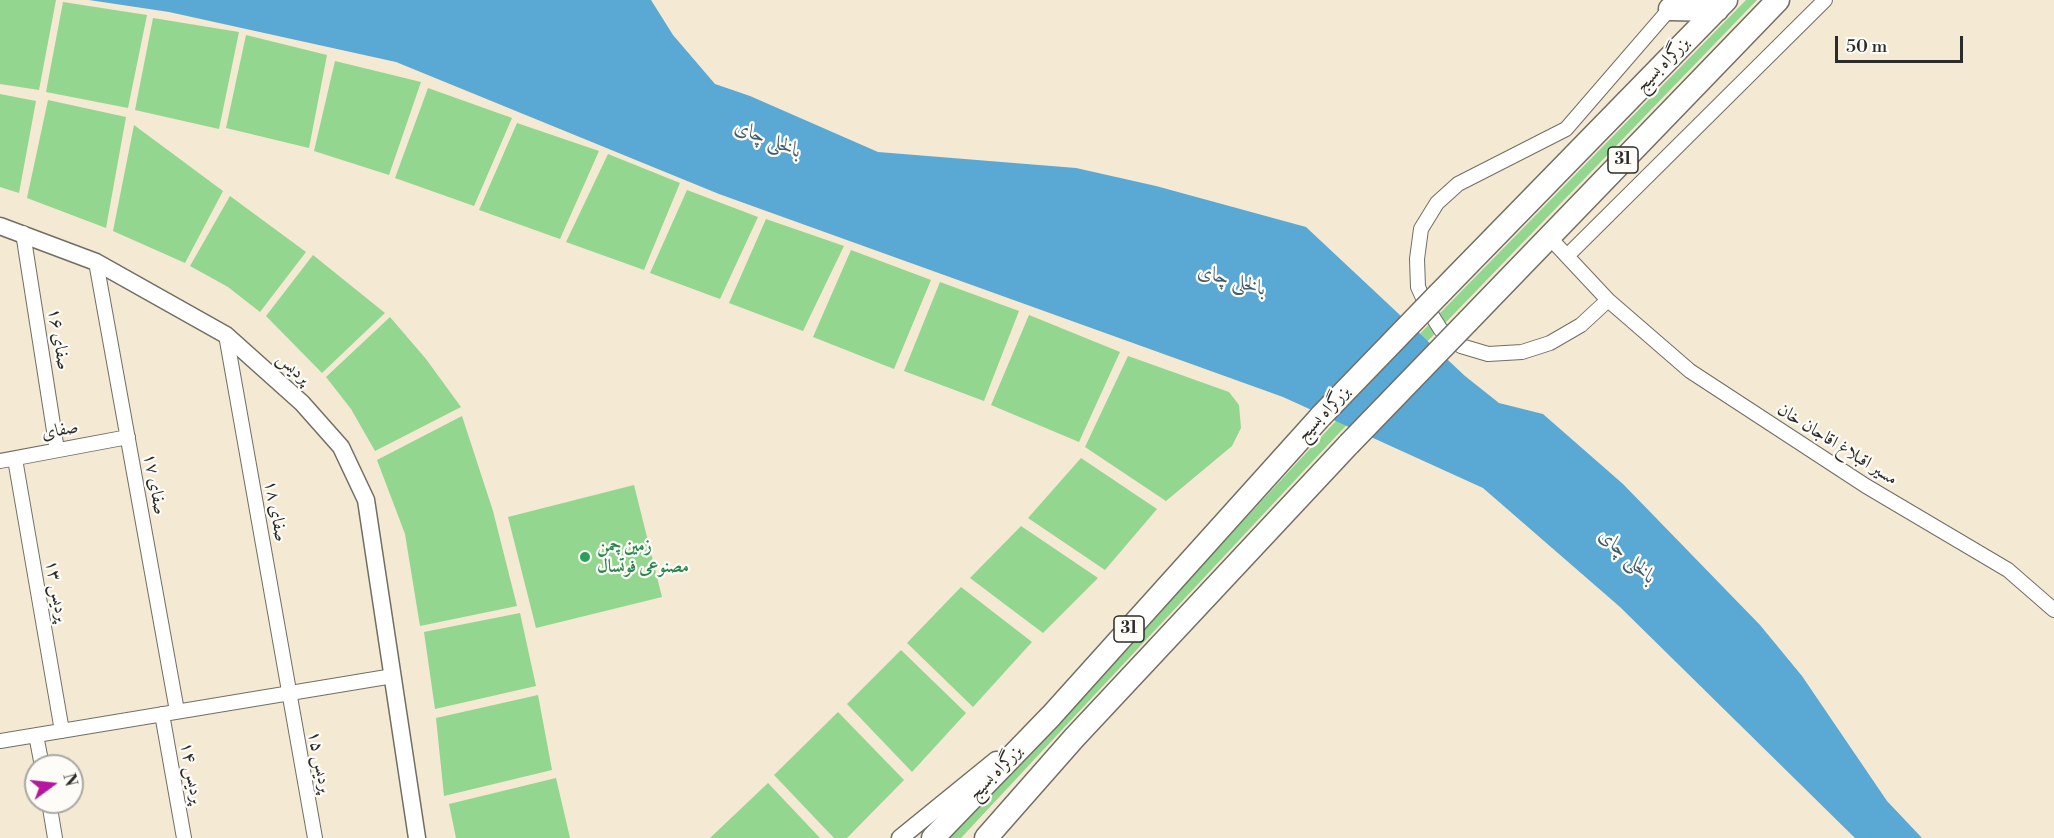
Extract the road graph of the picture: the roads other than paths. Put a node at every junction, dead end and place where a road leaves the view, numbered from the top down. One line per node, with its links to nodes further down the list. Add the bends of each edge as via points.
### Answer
1 (1778, 0): 7 (highway, بزرگراه بسیج / 31)
2 (1825, 0): 8 (street)
3 (1720, 3): 4 (highway); 21 (highway, بزرگراه بسیج / 31, bridge, via 1321,416)
4 (1674, 4): 10 (street, via 1566,129 1458,184 1437,203 1421,229 1418,287 1441,330 1461,346 1488,354 1522,352 1550,343 1581,325)
5 (0, 226): 6 (street, پردیس)
6 (23, 233): 9 (street, پردیس); 13 (street, صفای ۱۶)
7 (1549, 237): 8 (street, مسیر اقبلاغ اقاجان خان); 33 (highway, بزرگراه بسیج / 31, bridge, via 1349,444 1074,738)
8 (1567, 256): 10 (street, مسیر اقبلاغ اقاجان خان)
9 (96, 262): 11 (street, پردیس); 12 (street, صفای ۱۷)
10 (1608, 300): 16 (street, مسیر اقبلاغ اقاجان خان, via 1690,372 1866,486 2008,570)
11 (226, 335): 17 (street, پردیس, via 302,403 341,447 366,500); 18 (street, صفای ۱۸)
12 (128, 437): 13 (street, صفای); 19 (street, صفای ۱۷)
13 (57, 450): 14 (street, صفای)
14 (15, 459): 15 (street, صفای); 22 (street, پردیس ۱۳)
15 (0, 461)
16 (2054, 609)
17 (393, 676): 18 (street); 30 (street, پردیس)
18 (288, 693): 19 (street); 29 (street, پردیس ۱۵)
19 (177, 711): 20 (street)
20 (162, 714): 22 (street); 28 (street, پردیس ۱۴)
21 (1051, 716): 31 (street); 32 (highway, بزرگراه بسیج / 31)
22 (62, 730): 23 (street)
23 (36, 735): 24 (street); 25 (street)
24 (0, 741)
25 (40, 754)
26 (51, 814): 27 (street)
27 (55, 838)
28 (184, 838)
29 (315, 838)
30 (417, 838)
31 (900, 838)
32 (933, 838)
33 (986, 838)

